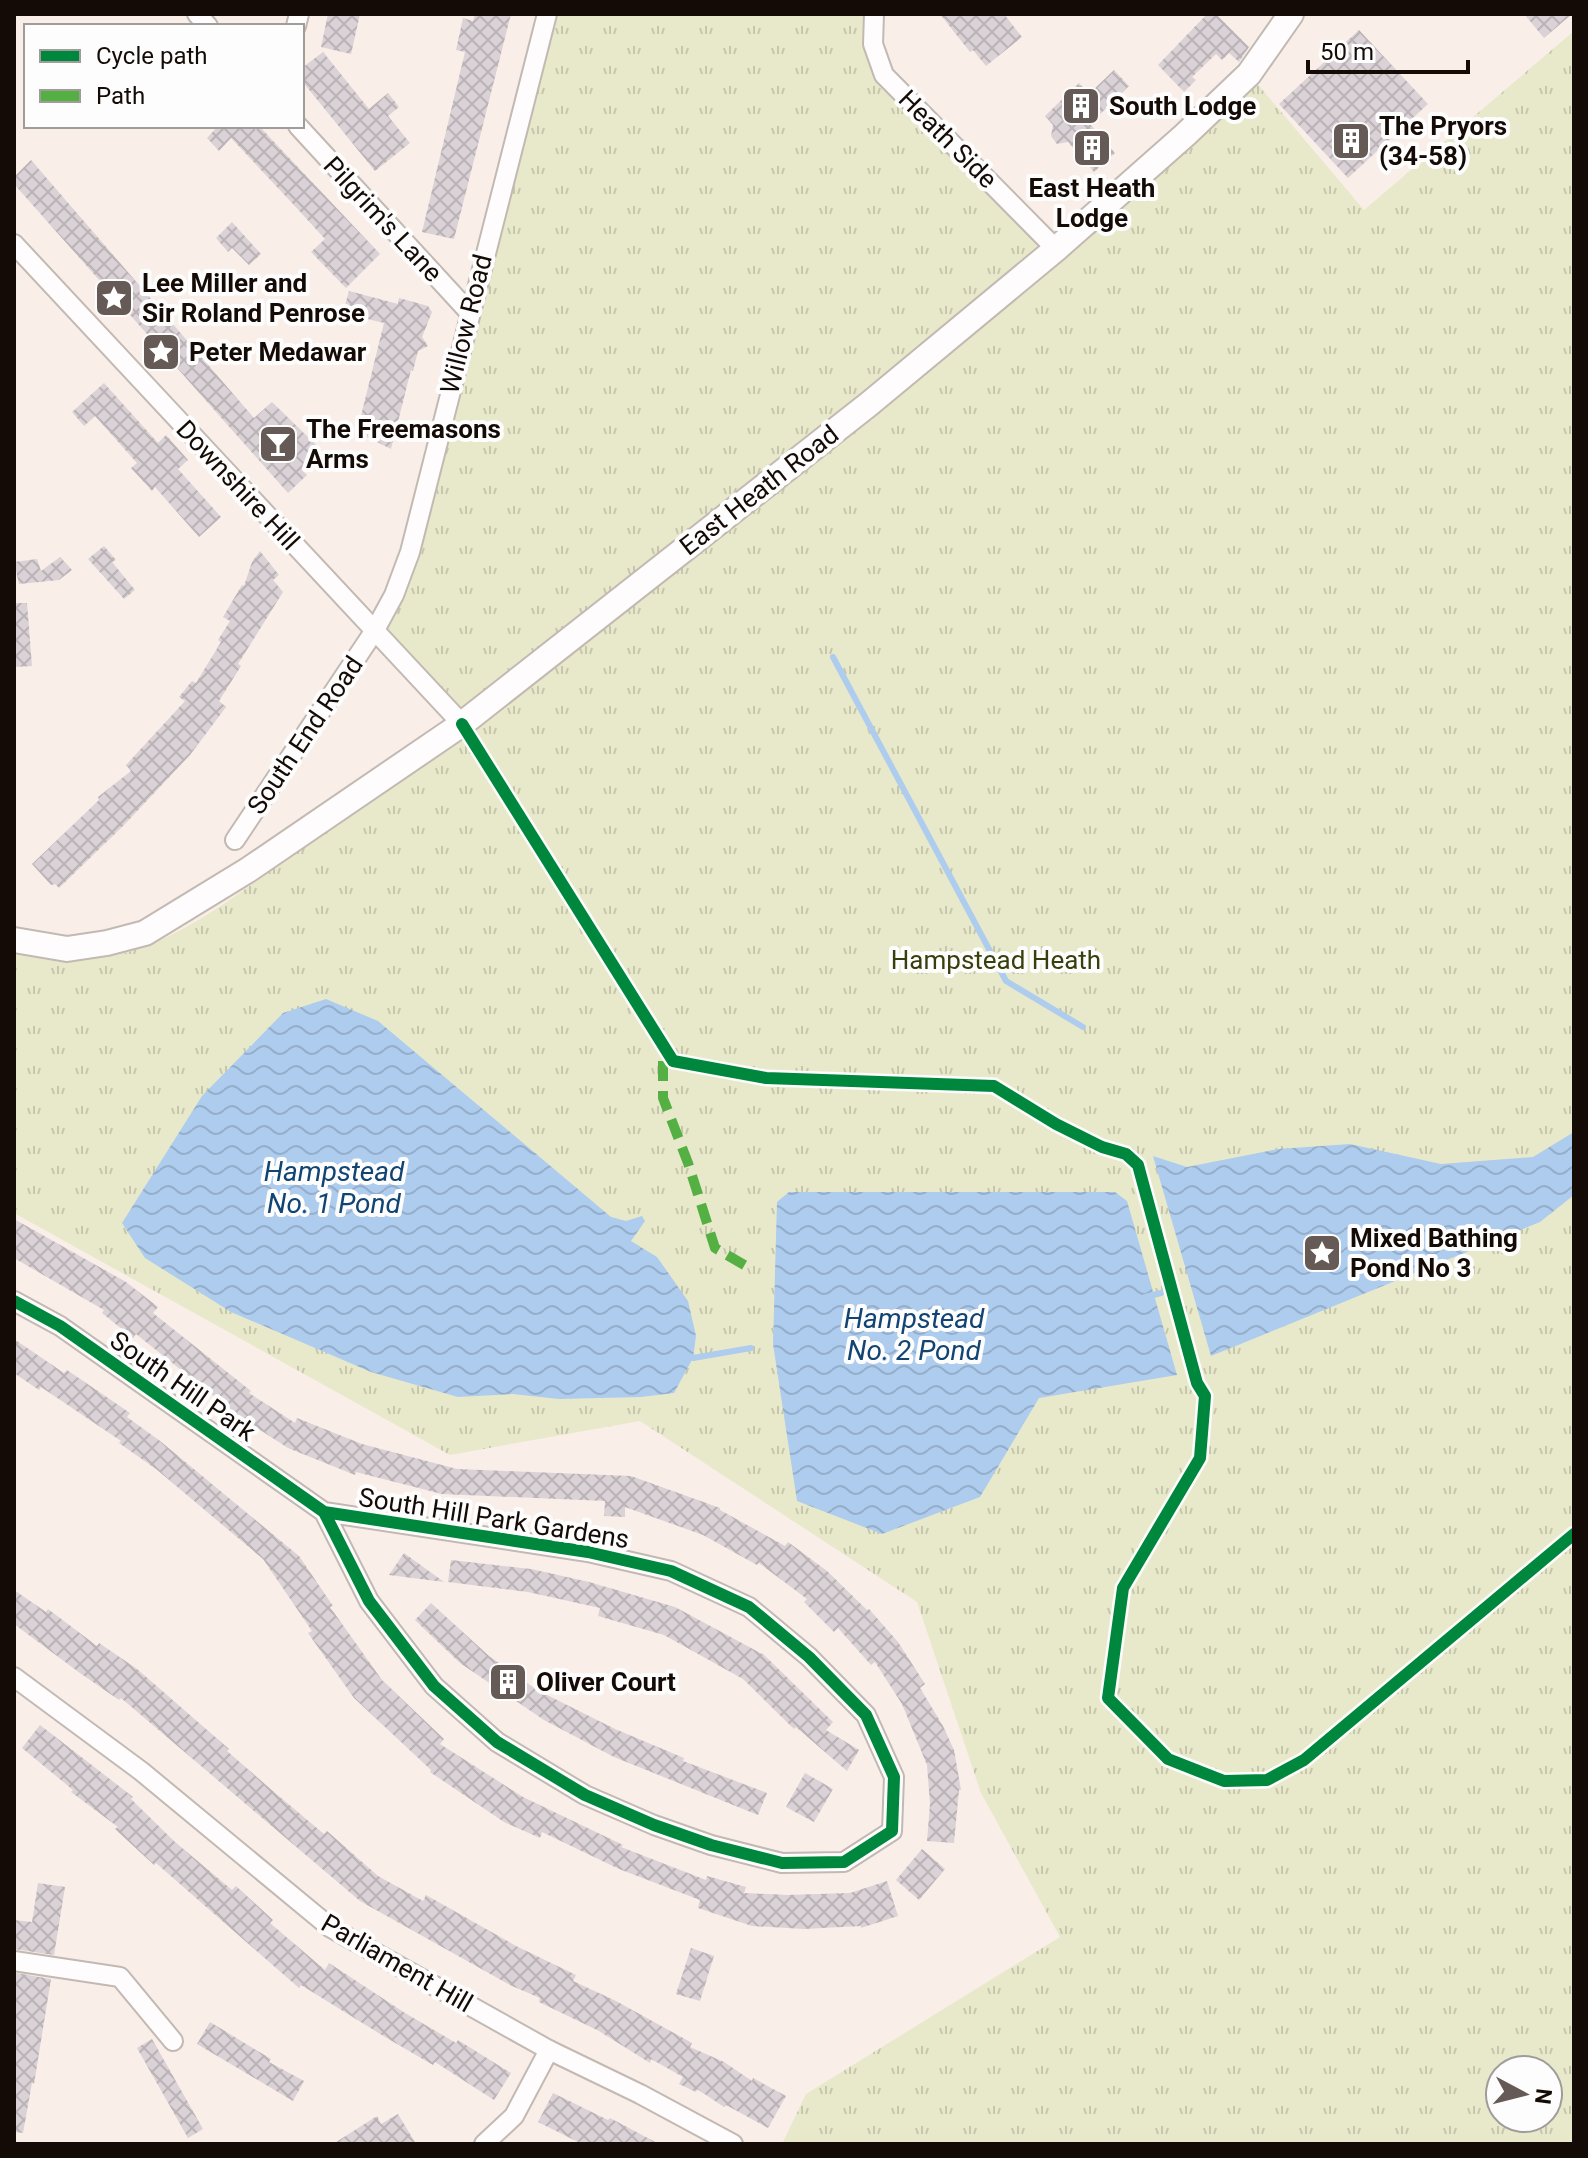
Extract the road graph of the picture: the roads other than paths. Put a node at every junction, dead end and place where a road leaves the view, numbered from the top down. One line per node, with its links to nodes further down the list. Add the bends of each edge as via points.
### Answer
1 (547, 14): 7 (street, Willow Road)
2 (874, 14): 6 (street, Heath Side, via 873,44 884,75)
3 (1291, 14): 6 (street, East Heath Road, via 1249,74)
4 (300, 128): 7 (street, Pilgrim's Lane)
5 (14, 244): 8 (street, Downshire Hill)
6 (1056, 249): 9 (street, East Heath Road, via 869,404)
7 (469, 312): 8 (street, Willow Road, via 410,552)
8 (375, 630): 9 (street, Downshire Hill); 10 (street, South End Road)
9 (462, 724): 11 (street, East Heath Road, via 248,870 145,933 67,949)
10 (235, 840)
11 (14, 940)
12 (14, 1301): 13 (street, South Hill Park, via 60,1326)
13 (324, 1512): 13 (street, South Hill Park Gardens, via 588,1552 671,1571 749,1607 866,1715 894,1777 892,1831 844,1862 782,1863 711,1845 585,1795 497,1742 434,1686 369,1601)
14 (14, 1677): 17 (street, Parliament Hill, via 141,1771 331,1928)
15 (14, 1961): 16 (street, via 120,1977)
16 (173, 2041)
17 (549, 2050): 18 (street, via 514,2116); 19 (street, Parliament Hill)
18 (484, 2144)
19 (733, 2144)

